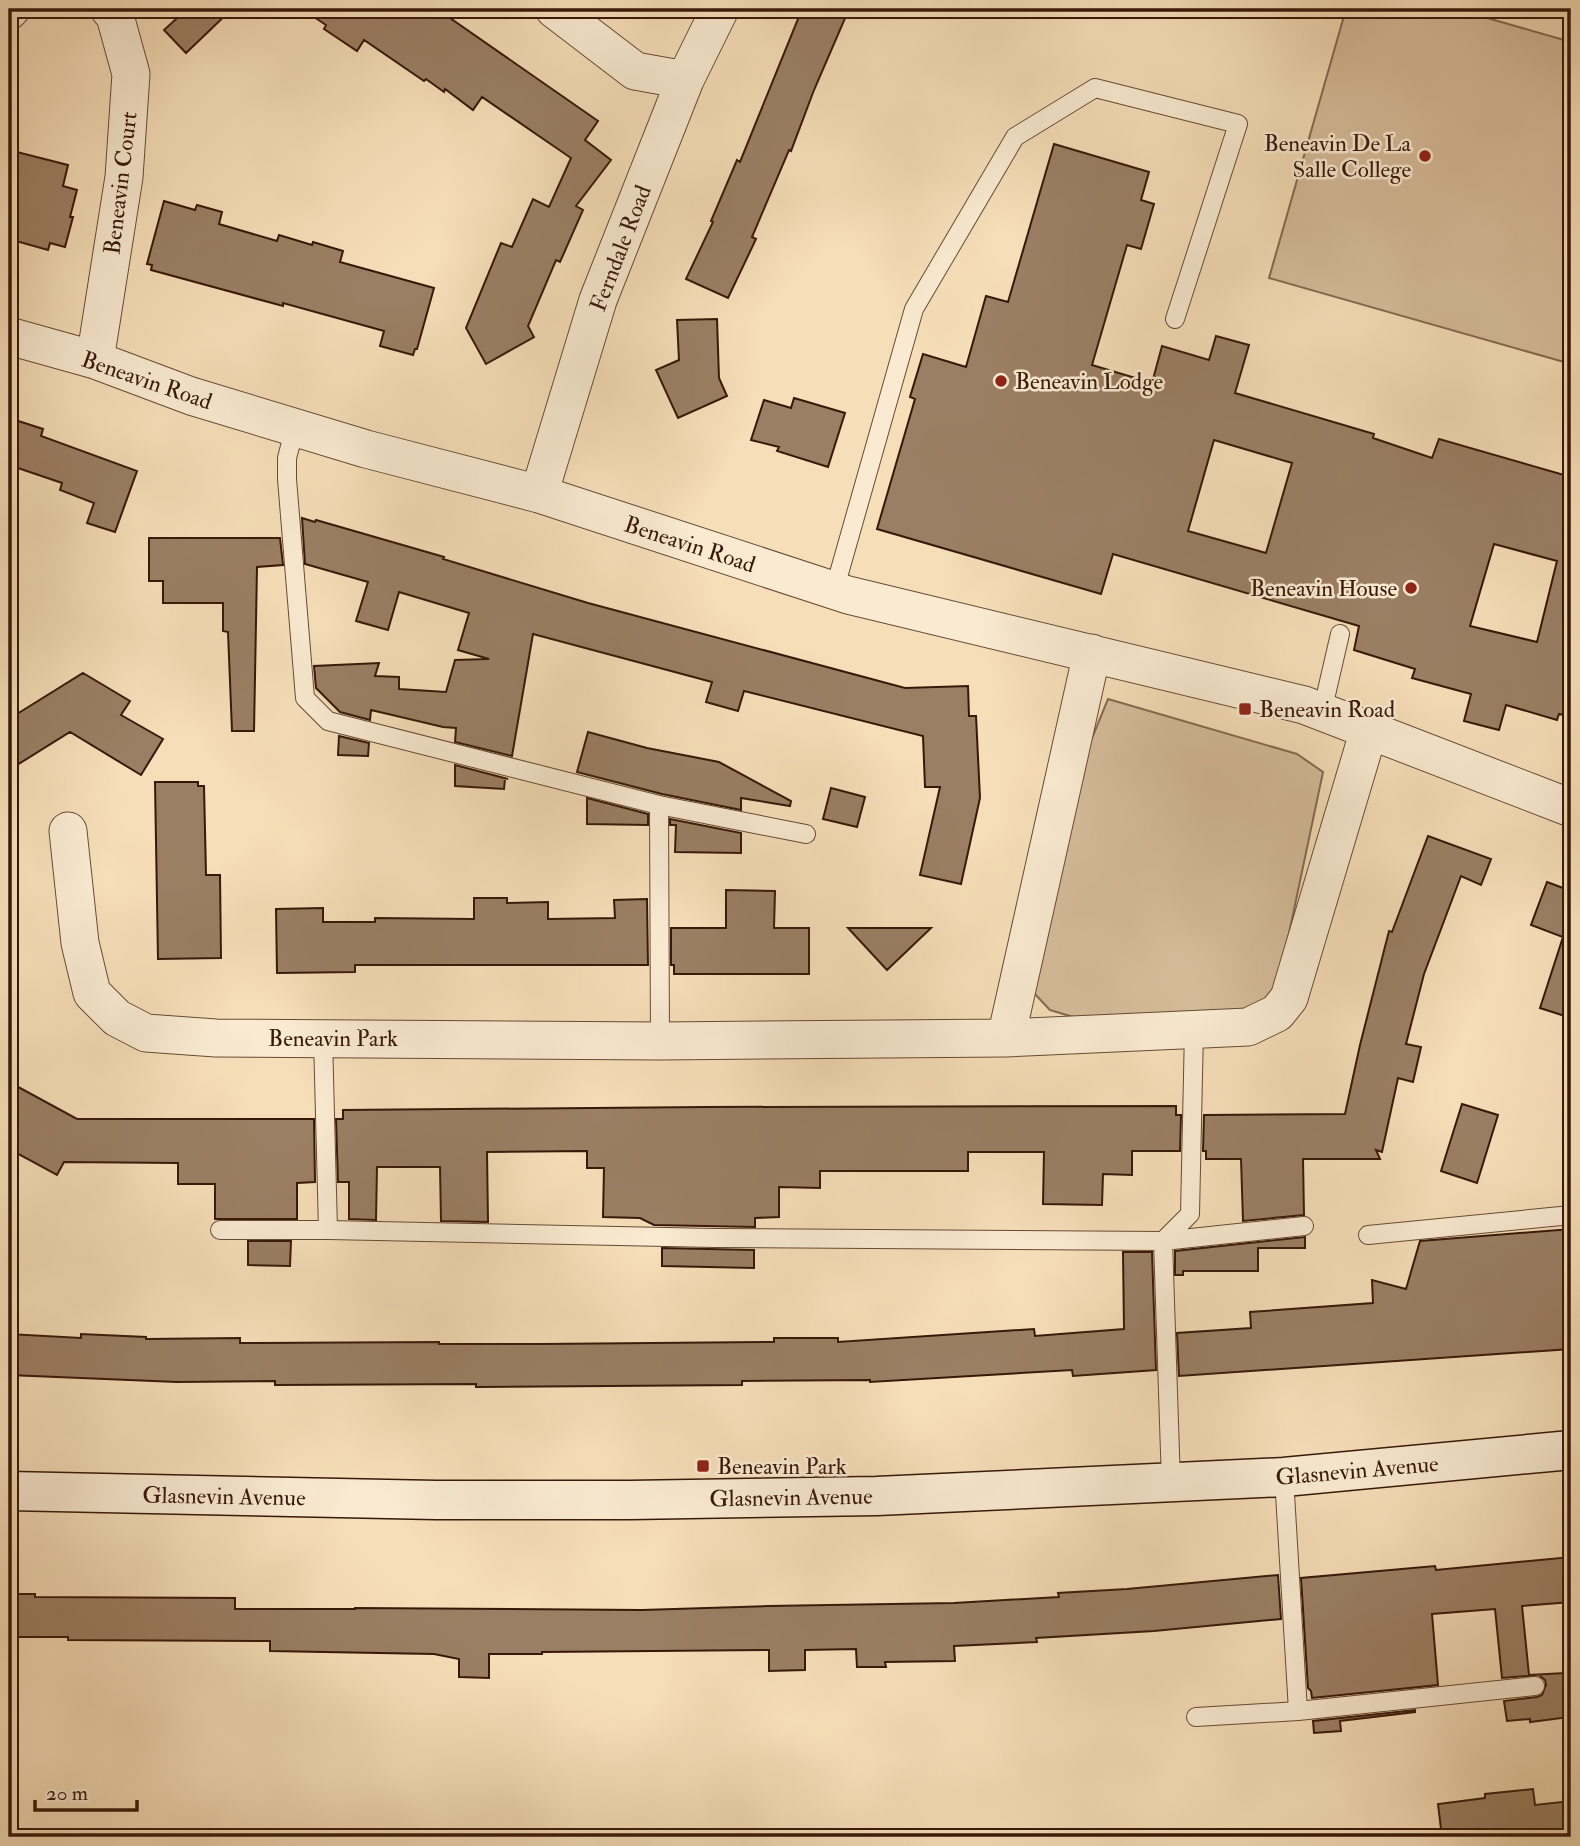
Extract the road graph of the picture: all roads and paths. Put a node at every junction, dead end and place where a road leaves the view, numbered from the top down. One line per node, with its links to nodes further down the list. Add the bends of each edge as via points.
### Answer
1 (109, 9): 7 (street, Beneavin Court, via 131,74 124,177)
2 (554, 9): 4 (street, via 635,71)
3 (720, 9): 4 (street, Ferndale Road)
4 (685, 80): 9 (street, Ferndale Road, via 598,300)
5 (1175, 318): 10 (lane, via 1238,124 1095,88 1015,137 914,309)
6 (9, 336): 7 (street, Beneavin Road)
7 (94, 360): 8 (street, Beneavin Road)
8 (295, 427): 9 (street, Beneavin Road); 15 (lane, via 287,479 305,698 328,721)
9 (538, 494): 10 (street, Beneavin Road)
10 (834, 590): 12 (street, Beneavin Road)
11 (1340, 634): 13 (lane)
12 (1092, 653): 13 (street, Beneavin Road); 21 (street)
13 (1322, 712): 14 (street, Beneavin Road)
14 (1369, 730): 16 (street, Beneavin Road); 19 (street, Beneavin Park, via 1289,998 1277,1013 1248,1027)
15 (659, 806): 18 (lane); 22 (lane)
16 (1571, 808)
17 (68, 831): 20 (street, Beneavin Park, via 80,943 92,993 117,1018 146,1033)
18 (806, 834)
19 (1194, 1030): 21 (street, Beneavin Park); 28 (lane, via 1190,1214)
20 (323, 1038): 22 (street, Beneavin Park); 26 (lane)
21 (1006, 1038): 22 (street, Beneavin Park)
22 (660, 1041)
23 (1571, 1215): 27 (lane)
24 (1304, 1226): 28 (lane)
25 (220, 1230): 26 (lane)
26 (328, 1230): 28 (lane)
27 (1368, 1235)
28 (1163, 1241): 31 (lane)
29 (1571, 1450): 30 (main road, Glasnevin Avenue)
30 (1284, 1477): 31 (main road, Glasnevin Avenue); 34 (lane)
31 (1171, 1483): 32 (main road, Glasnevin Avenue, via 877,1496 630,1500)
32 (9, 1491)
33 (1535, 1686): 34 (lane)
34 (1298, 1711): 35 (lane)
35 (1196, 1717)

